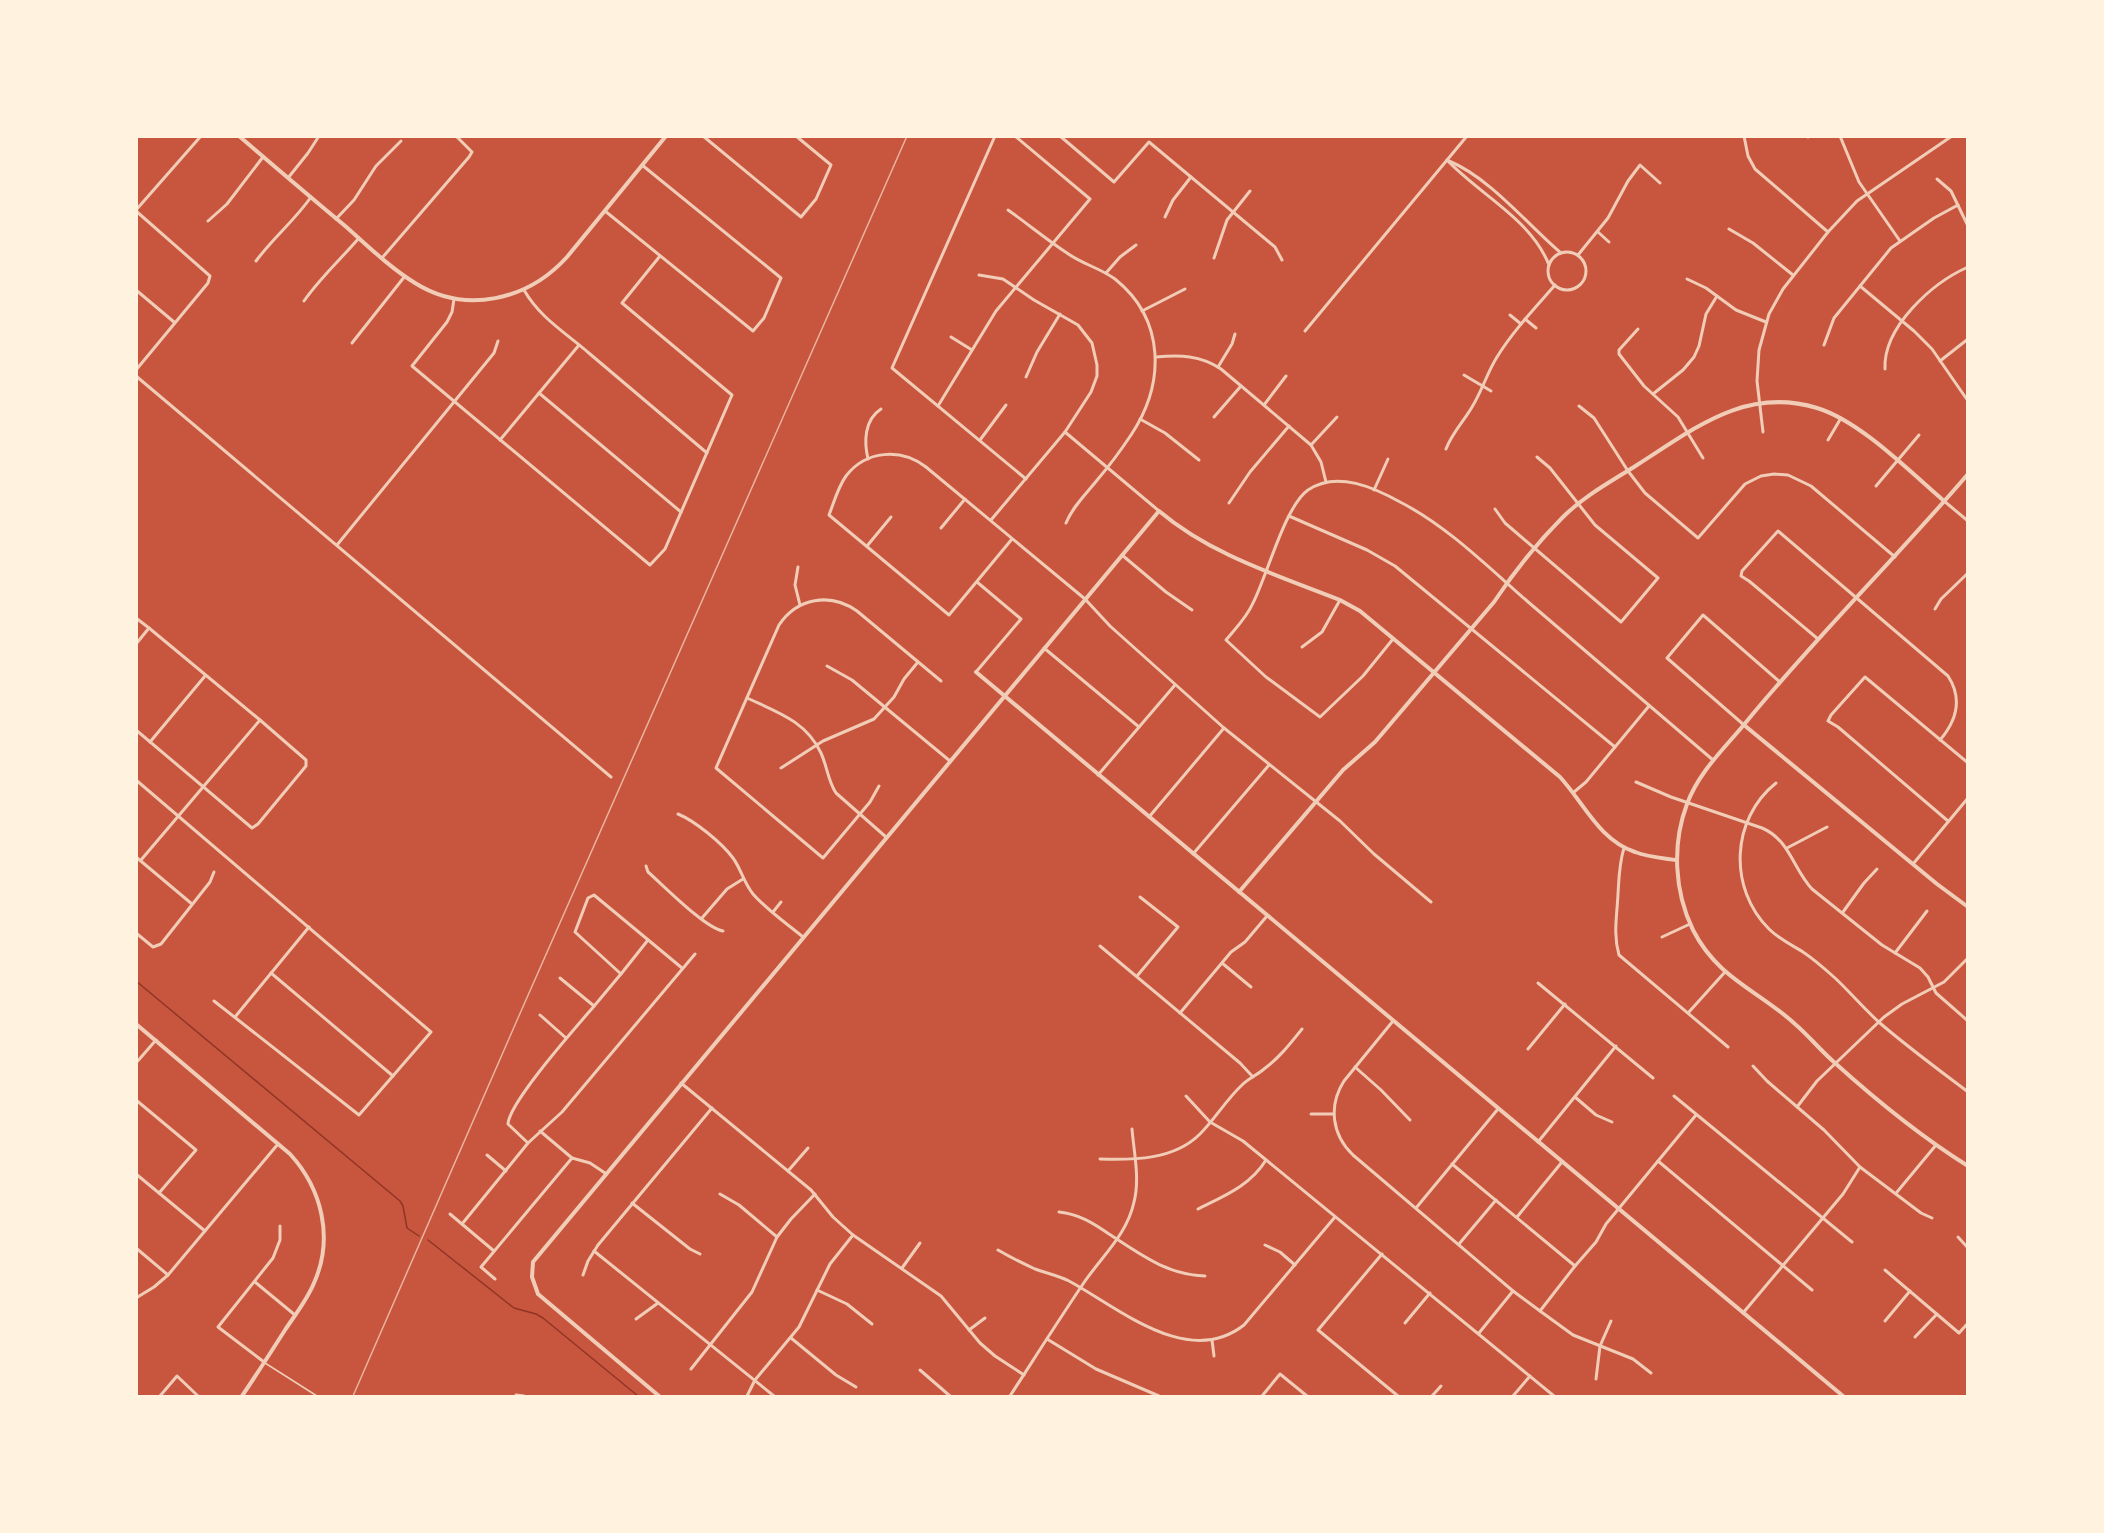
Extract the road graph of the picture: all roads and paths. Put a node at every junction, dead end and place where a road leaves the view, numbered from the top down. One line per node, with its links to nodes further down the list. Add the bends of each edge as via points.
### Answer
1 (201, 136): 30 (street)
2 (319, 136): 20 (street)
3 (456, 136): 48 (street, via 472,152 469,157)
4 (666, 136): 18 (street)
5 (702, 136): 6 (street, via 801,217 816,199 831,165)
6 (796, 136)
7 (995, 136): 106 (street, via 892,368)
8 (1015, 136): 43 (street, via 1090,199)
9 (1060, 136): 19 (street, via 1114,182 1149,142)
10 (1467, 136): 17 (street)
11 (1744, 136): 39 (street, via 1755,169)
12 (1840, 136): 24 (street)
13 (1952, 136): 24 (street)
14 (240, 137): 16 (street)
15 (401, 141): 34 (street, via 376,166)
16 (263, 157): 20 (street); 35 (street, via 227,204)
17 (1447, 160): 26 (street, via 1463,166); 28 (street); 78 (street)
18 (642, 165): 31 (street); 47 (street, via 781,278 764,318 753,331)
19 (1191, 177): 32 (street); 33 (street)
20 (288, 178): 25 (street)
21 (1937, 179): 27 (street, via 1948,187)
22 (1660, 183): 38 (street, via 1640,165)
23 (1250, 191): 32 (street)
24 (1867, 194): 39 (street); 41 (street)
25 (311, 197): 34 (street); 51 (street)
26 (1509, 204): 28 (street); 45 (street)
27 (1958, 206): 36 (street); 41 (street)
28 (1504, 209): 52 (street, via 1537,243)
29 (1008, 210): 43 (street)
30 (136, 211): 72 (street, via 210,276)
31 (605, 211): 47 (street); 63 (street, via 558,266)
32 (1232, 211): 49 (street); 50 (street, via 1275,247)
33 (1165, 217)
34 (336, 219): 40 (street)
35 (208, 221)
36 (1968, 226)
37 (1729, 229): 56 (street)
38 (1598, 232): 42 (street); 46 (street)
39 (1828, 232): 56 (street)
40 (358, 238): 48 (street); 67 (street)
41 (1900, 241): 60 (street)
42 (1609, 242)
43 (1053, 243): 54 (street); 61 (street)
44 (1136, 245): 54 (street)
45 (1561, 253): 46 (street); 52 (street)
46 (1578, 255): 59 (street, via 1586,268 1583,280 1570,290)
47 (660, 256): 123 (street, via 622,303 732,394)
48 (382, 258): 57 (street)
49 (1214, 258)
50 (1282, 260)
51 (256, 261)
52 (1549, 265): 59 (street, via 1549,276)
53 (1968, 267): 74 (street, via 1929,292)
54 (1106, 273): 68 (street, via 1125,288)
55 (979, 274): 61 (street, via 1000,278)
56 (1793, 275): 73 (street)
57 (405, 276): 66 (street); 83 (street)
58 (1687, 279): 65 (street)
59 (1555, 285): 71 (street)
60 (1860, 286): 74 (street); 85 (street, via 1834,318)
61 (1016, 287): 69 (street); 86 (street)
62 (136, 290): 72 (street)
63 (524, 290): 66 (street, via 491,300); 84 (street, via 542,316)
64 (1185, 290): 68 (street)
65 (1717, 296): 73 (street, via 1736,310); 100 (street, via 1706,314 1695,357)
66 (454, 299): 102 (street, via 447,322 412,366)
67 (304, 302)
68 (1142, 311): 87 (street)
69 (1060, 314): 95 (street); 114 (street, via 1086,333 1097,365 1091,392)
70 (1510, 315): 75 (street)
71 (1525, 319): 75 (street); 76 (street)
72 (174, 322): 91 (street)
73 (1766, 322): 103 (street, via 1757,365)
74 (1902, 322): 88 (street); 90 (street, via 1888,344)
75 (1521, 324): 97 (street, via 1496,358)
76 (1536, 328)
77 (1638, 329): 100 (street, via 1618,354)
78 (1305, 332)
79 (1235, 334): 89 (street)
80 (951, 337): 86 (street)
81 (1968, 339): 88 (street)
82 (498, 341): 102 (street, via 494,353)
83 (352, 343)
84 (579, 345): 99 (street); 123 (street)
85 (1824, 345)
86 (972, 350): 106 (street)
87 (1156, 358): 89 (street, via 1191,356); 112 (street, via 1154,384)
88 (1940, 361): 101 (street)
89 (1218, 367): 96 (street)
90 (1885, 369)
91 (136, 370)
92 (1464, 375): 97 (street)
93 (136, 376): 151 (street)
94 (1286, 376): 105 (street)
95 (1026, 377)
96 (1241, 386): 105 (street); 109 (street)
97 (1484, 386): 98 (street); 122 (street)
98 (1491, 391)
99 (539, 393): 118 (street); 143 (street)
100 (1653, 394): 116 (street)
101 (1968, 401)
102 (455, 402): 118 (street); 151 (street)
103 (1760, 403): 111 (street, via 1809,405); 115 (street); 116 (street, via 1722,413)
104 (1006, 405): 119 (street)
105 (1264, 405): 113 (street)
106 (938, 406): 119 (street)
107 (1579, 406): 131 (street, via 1594,418)
108 (880, 409): 126 (street, via 872,416 867,430)
109 (1214, 417)
110 (1337, 417): 121 (street)
111 (1841, 418): 120 (street); 129 (street)
112 (1140, 419): 128 (street); 130 (street)
113 (1289, 426): 121 (street); 139 (street)
114 (1065, 432): 130 (street); 133 (street)
115 (1763, 432)
116 (1688, 433): 125 (street); 131 (street)
117 (1919, 435): 129 (street)
118 (500, 440): 143 (street, via 650,565 665,549)
119 (980, 440): 133 (street)
120 (1828, 440)
121 (1311, 446): 134 (street, via 1321,462)
122 (1446, 450)
123 (707, 453): 143 (street)
124 (1537, 457): 140 (street)
125 (1704, 458)
126 (868, 459): 137 (street, via 888,454 911,458); 152 (street, via 845,477 829,515)
127 (1388, 459): 136 (street)
128 (1199, 460)
129 (1897, 461): 135 (street); 138 (street)
130 (1108, 468): 142 (street); 148 (street)
131 (1628, 471): 140 (street); 155 (street, via 1649,497 1698,538 1750,480 1774,474 1793,476 1811,486)
132 (1968, 474): 138 (street)
133 (1026, 479): 146 (street)
134 (1326, 482): 136 (street, via 1345,481); 144 (street, via 1304,493)
135 (1876, 486)
136 (1374, 490): 160 (street, via 1424,516)
137 (964, 499): 146 (street); 149 (street)
138 (1944, 501): 147 (street); 155 (street)
139 (1229, 503)
140 (1578, 503): 153 (street); 153 (street, via 1600,530 1658,578 1622,622)
141 (1495, 509): 153 (street)
142 (1159, 511): 154 (street); 157 (street, via 1208,546)
143 (681, 512)
144 (1289, 516): 157 (street); 169 (street, via 1389,561)
145 (891, 517): 152 (street)
146 (991, 521): 150 (street)
147 (1968, 521)
148 (1066, 523)
149 (940, 528)
150 (1012, 539): 159 (street); 162 (street)
151 (337, 544): 202 (street)
152 (867, 546): 159 (street, via 950,615)
153 (1536, 549): 160 (street)
154 (1122, 555): 162 (street); 166 (street)
155 (1895, 557): 161 (street)
156 (798, 567): 164 (street, via 795,585)
157 (1267, 571): 163 (street); 170 (street, via 1249,612 1226,640 1272,682 1320,717)
158 (1968, 573): 165 (street)
159 (977, 582): 177 (street, via 1021,619)
160 (1507, 584): 169 (street); 185 (street)
161 (1857, 598): 171 (street); 171 (street, via 1782,534 1773,534 1741,576); 192 (street, via 1951,680 1957,697 1956,714)
162 (1085, 599): 174 (street); 182 (street)
163 (1340, 600): 170 (street, via 1360,610); 173 (street, via 1322,632)
164 (800, 605): 175 (street, via 821,599 848,605); 184 (street, via 779,625)
165 (1935, 609)
166 (1192, 610)
167 (136, 618): 168 (street)
168 (149, 628): 172 (street); 179 (street)
169 (1472, 628): 178 (street); 195 (street)
170 (1395, 638): 178 (street)
171 (1818, 639): 181 (street)
172 (136, 644)
173 (1302, 647)
174 (1044, 648): 183 (street); 189 (street)
175 (918, 662): 180 (street); 186 (street)
176 (827, 666): 186 (street, via 847,676)
177 (976, 672): 183 (street)
178 (1435, 672): 208 (street); 210 (street, via 1371,747 1343,770)
179 (205, 676): 187 (street); 193 (street)
180 (941, 681)
181 (1780, 682): 188 (street); 188 (street, via 1703,615 1667,658)
182 (1175, 684): 189 (street); 190 (street)
183 (1004, 696): 197 (street); 201 (street)
184 (747, 698): 194 (street, via 796,721); 214 (street, via 716,768 823,858)
185 (1649, 706): 195 (street); 196 (street)
186 (886, 708): 194 (street, via 870,723); 197 (street)
187 (260, 720): 207 (street); 207 (street, via 306,760 306,766 252,828)
188 (1744, 725): 196 (street); 226 (street)
189 (1139, 727): 201 (street)
190 (1224, 728): 199 (street); 215 (street)
191 (136, 730): 193 (street)
192 (1940, 740): 198 (street); 216 (street, via 1865,677 1828,721)
193 (150, 742): 207 (street)
194 (817, 745): 200 (street); 214 (street, via 833,789)
195 (1615, 747): 208 (street)
196 (1714, 760): 211 (street)
197 (950, 761): 219 (street)
198 (1968, 763)
199 (1269, 765): 210 (street); 222 (street)
200 (782, 768)
201 (1098, 775): 215 (street)
202 (611, 777)
203 (136, 780): 212 (street)
204 (1636, 782): 211 (street)
205 (1776, 783): 217 (street)
206 (879, 786): 214 (street)
207 (205, 787): 212 (street)
208 (1574, 792): 220 (street, via 1601,830)
209 (1968, 798): 216 (street)
210 (1316, 802): 231 (street); 234 (street)
211 (1687, 803): 217 (street); 225 (street)
212 (178, 814): 224 (street); 243 (street)
213 (678, 814): 230 (street, via 725,850)
214 (859, 815): 219 (street)
215 (1149, 817): 222 (street)
216 (1948, 821): 226 (street)
217 (1746, 822): 221 (street, via 1772,833); 272 (street, via 1740,868 1755,912 1773,933 1818,964)
218 (1827, 826): 221 (street)
219 (886, 837): 246 (street)
220 (1624, 848): 225 (street); 267 (street, via 1614,922 1619,955)
221 (1787, 848): 239 (street, via 1808,885)
222 (1193, 854): 231 (street)
223 (136, 856): 224 (street)
224 (141, 860): 235 (street)
225 (1676, 860): 242 (street)
226 (1913, 864): 236 (street)
227 (646, 866): 241 (street, via 648,872)
228 (1877, 869): 239 (street)
229 (214, 872): 235 (street)
230 (743, 879): 238 (street); 241 (street, via 727,889)
231 (1239, 892): 240 (street)
232 (1140, 897): 258 (street, via 1178,927)
233 (781, 902): 238 (street)
234 (1431, 902)
235 (192, 904): 245 (street, via 157,947)
236 (1968, 907)
237 (1927, 911): 250 (street)
238 (773, 912): 246 (street)
239 (1843, 912): 250 (street)
240 (1267, 916): 253 (street); 270 (street)
241 (702, 918): 244 (street)
242 (1690, 924): 247 (street); 255 (street)
243 (309, 927): 256 (street); 284 (street, via 431,1032)
244 (723, 931)
245 (136, 933)
246 (803, 937): 287 (street)
247 (1662, 937)
248 (648, 940): 254 (street); 257 (street); 257 (street, via 594,895 588,898 576,934)
249 (1100, 946): 258 (street)
250 (1895, 953): 262 (street, via 1920,968)
251 (695, 954): 254 (street)
252 (1968, 958): 262 (street)
253 (1222, 963): 261 (street); 266 (street)
254 (682, 968): 303 (street, via 561,1112)
255 (1725, 972): 267 (street); 281 (street, via 1793,1021)
256 (271, 973): 269 (street); 284 (street)
257 (621, 974): 265 (street)
258 (1137, 976): 266 (street)
259 (561, 978): 265 (street)
260 (1538, 983): 264 (street)
261 (1251, 987)
262 (1934, 988): 271 (street); 272 (street, via 1902,1004)
263 (214, 1001): 269 (street)
264 (1565, 1004): 277 (street); 279 (street)
265 (594, 1006): 275 (street)
266 (1180, 1013): 285 (street)
267 (1688, 1013): 278 (street)
268 (540, 1015): 275 (street)
269 (235, 1017): 284 (street, via 358,1115)
270 (1393, 1021): 283 (street); 295 (street)
271 (1968, 1021)
272 (1879, 1022): 281 (street); 288 (street)
273 (136, 1024): 276 (street)
274 (1302, 1029): 285 (street, via 1279,1056)
275 (566, 1038): 305 (street, via 508,1118 509,1127)
276 (156, 1040): 280 (street); 306 (street)
277 (1616, 1046): 286 (street); 290 (street)
278 (1728, 1047)
279 (1528, 1049)
280 (136, 1063)
281 (1836, 1064): 293 (street); 307 (street)
282 (1753, 1066): 293 (street)
283 (1355, 1067): 297 (street, via 1338,1091); 299 (street)
284 (393, 1076)
285 (1253, 1077): 300 (street)
286 (1653, 1078)
287 (681, 1083): 294 (street); 321 (street)
288 (1968, 1092)
289 (1186, 1096): 300 (street)
290 (1575, 1096): 301 (street, via 1596,1115); 304 (street)
291 (1674, 1096): 298 (street)
292 (136, 1100): 323 (street, via 196,1150)
293 (1797, 1107): 318 (street)
294 (712, 1108): 320 (street); 328 (street)
295 (1498, 1109): 304 (street); 316 (street)
296 (1311, 1114): 297 (street)
297 (1334, 1114): 329 (street, via 1339,1138 1349,1152)
298 (1696, 1115): 314 (street); 336 (street)
299 (1410, 1120)
300 (1210, 1122): 312 (street, via 1178,1149); 313 (street)
301 (1612, 1122)
302 (1132, 1129): 312 (street)
303 (540, 1131): 305 (street); 310 (street)
304 (1538, 1142): 315 (street)
305 (528, 1143): 319 (street)
306 (278, 1144): 340 (street); 377 (street, via 308,1178 323,1224 318,1272)
307 (1936, 1145): 317 (street); 324 (street)
308 (808, 1148): 320 (street)
309 (487, 1155): 319 (street)
310 (572, 1158): 321 (street); 352 (street)
311 (1100, 1158): 312 (street)
312 (1135, 1159): 344 (street, via 1134,1203)
313 (1266, 1160): 330 (street, via 1244,1185); 334 (street)
314 (1658, 1161): 331 (street); 357 (street)
315 (1562, 1162): 331 (street); 335 (street)
316 (1452, 1164): 327 (street); 329 (street)
317 (1968, 1166)
318 (1860, 1167): 324 (street); 336 (street)
319 (506, 1171): 338 (street)
320 (788, 1171): 326 (street)
321 (605, 1173): 410 (street, via 533,1262 532,1276 538,1294)
322 (136, 1174): 323 (street)
323 (159, 1193): 340 (street)
324 (1896, 1193): 337 (street)
325 (720, 1194): 342 (street)
326 (815, 1194): 341 (street); 342 (street)
327 (1496, 1200): 335 (street); 347 (street)
328 (632, 1203): 353 (street); 354 (street)
329 (1416, 1208): 347 (street)
330 (1198, 1209)
331 (1618, 1209): 358 (street); 375 (street)
332 (1059, 1212): 344 (street, via 1085,1218)
333 (450, 1214): 338 (street)
334 (1335, 1217): 355 (street); 356 (street)
335 (1517, 1217): 358 (street)
336 (1822, 1217): 345 (street); 357 (street)
337 (1932, 1218)
338 (462, 1224): 352 (street)
339 (280, 1226): 365 (street, via 276,1253)
340 (205, 1231): 361 (street)
341 (853, 1235): 359 (street); 367 (street, via 830,1264)
342 (777, 1237): 391 (street, via 752,1292)
343 (1958, 1237): 350 (street)
344 (1117, 1239): 363 (street, via 1161,1267); 366 (street)
345 (1852, 1242)
346 (920, 1243): 359 (street)
347 (1459, 1244): 369 (street)
348 (1265, 1245): 356 (street)
349 (136, 1248): 361 (street)
350 (1968, 1248)
351 (998, 1250): 366 (street)
352 (494, 1251): 364 (street, via 482,1267)
353 (594, 1251): 362 (street); 373 (street)
354 (700, 1254)
355 (1382, 1254): 371 (street); 418 (street, via 1318,1330)
356 (1295, 1265): 390 (street, via 1244,1324)
357 (1783, 1265): 368 (street); 375 (street)
358 (1575, 1266): 374 (street)
359 (902, 1268): 385 (street, via 941,1296)
360 (1885, 1270): 370 (street)
361 (168, 1275): 372 (street)
362 (583, 1275)
363 (1206, 1276)
364 (495, 1279)
365 (255, 1282): 377 (street); 394 (street, via 218,1327)
366 (1080, 1288): 389 (street); 390 (street, via 1149,1327 1188,1339)
367 (817, 1290): 384 (street, via 847,1304); 388 (street)
368 (1812, 1290)
369 (1513, 1291): 374 (street); 386 (street)
370 (1910, 1291): 376 (street); 381 (street)
371 (1430, 1293): 382 (street); 386 (street)
372 (136, 1298)
373 (658, 1303): 379 (street); 391 (street)
374 (1539, 1311): 392 (street, via 1573,1335)
375 (1743, 1313): 422 (street)
376 (1937, 1314): 383 (street, via 1959,1332); 387 (street)
377 (295, 1316): 394 (street)
378 (986, 1318): 385 (street)
379 (636, 1319)
380 (1611, 1321): 392 (street)
381 (1885, 1321)
382 (1405, 1323)
383 (1968, 1323)
384 (872, 1324)
385 (969, 1330): 398 (street, via 990,1352)
386 (1478, 1334): 399 (street)
387 (1915, 1337)
388 (791, 1338): 401 (street); 403 (street)
389 (1047, 1339): 398 (street); 415 (street, via 1095,1369)
390 (1212, 1340): 393 (street)
391 (711, 1344): 395 (street); 401 (street)
392 (1600, 1346): 397 (street, via 1633,1359); 400 (street)
393 (1214, 1356)
394 (264, 1362): 407 (street); 408 (lane)
395 (691, 1369)
396 (920, 1370): 413 (street)
397 (1651, 1373)
398 (1024, 1375): 414 (street)
399 (1530, 1376): 420 (street); 421 (street)
400 (1596, 1379)
401 (755, 1380): 411 (street); 412 (street)
402 (1441, 1386): 419 (street)
403 (856, 1387)
404 (516, 1395): 409 (street)
405 (160, 1396): 406 (street, via 177,1376)
406 (198, 1396)
407 (242, 1396)
408 (317, 1396)
409 (524, 1396)
410 (659, 1396)
411 (747, 1396)
412 (774, 1396)
413 (950, 1396)
414 (1010, 1396)
415 (1159, 1396)
416 (1262, 1396): 417 (street, via 1280,1374)
417 (1307, 1396)
418 (1398, 1396)
419 (1432, 1396)
420 (1513, 1396)
421 (1554, 1396)
422 (1843, 1396)

